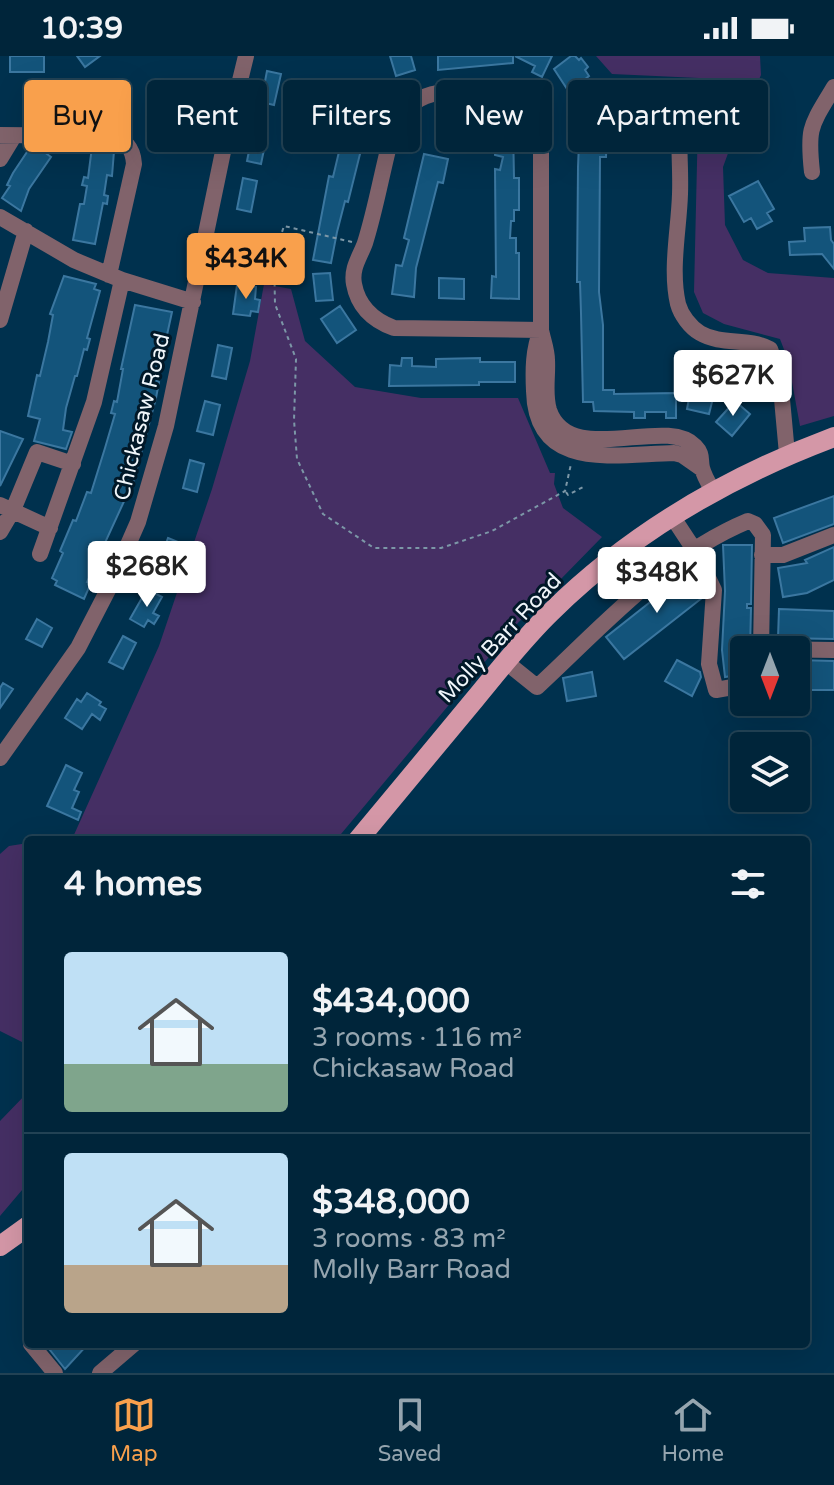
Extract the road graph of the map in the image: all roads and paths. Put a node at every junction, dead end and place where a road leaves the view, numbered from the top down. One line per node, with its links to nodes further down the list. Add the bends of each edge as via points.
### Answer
1 (246, 56): 12 (street, Chickasaw Road)
2 (834, 87): 6 (street, via 811,125)
3 (7, 136): 5 (street); 10 (street, via 108,136 130,147 134,164)
4 (678, 152): 17 (street, via 678,307 696,331 715,341 770,349 780,377)
5 (0, 159)
6 (812, 172)
7 (0, 217): 8 (street)
8 (26, 231): 10 (street); 11 (street)
9 (364, 245): 14 (street, via 353,281 360,304 382,324); 14 (street, via 401,112 427,94 512,95 532,110 541,131); 20 (path, via 284,226 274,256 275,304 296,359 297,459 323,514 374,548 441,548 492,531)
10 (116, 277): 12 (street); 18 (street, via 94,402)
11 (4, 291): 13 (street)
12 (193, 302): 35 (street, Chickasaw Road, via 138,522 78,648)
13 (1, 316)
14 (541, 330): 16 (street, via 548,358 549,410)
15 (834, 437): 17 (main road, Molly Barr Road)
16 (580, 448): 20 (path); 21 (street, via 679,437 694,444)
17 (787, 454): 21 (main road, Molly Barr Road)
18 (73, 464): 22 (street, via 37,452); 24 (street)
19 (585, 486): 20 (path, via 568,495)
20 (565, 491)
21 (713, 491): 23 (main road, Molly Barr Road)
22 (6, 507): 24 (street); 25 (street)
23 (672, 516): 27 (street); 33 (main road, Molly Barr Road, via 551,612)
24 (50, 528): 28 (street)
25 (0, 532)
26 (834, 535): 29 (street, via 783,555)
27 (695, 551): 29 (street, via 748,521 761,530); 33 (street, via 644,587 537,687); 34 (street, via 714,590 709,664 716,690)
28 (40, 554)
29 (762, 555): 30 (street)
30 (761, 636)
31 (810, 650): 32 (street)
32 (834, 650)
33 (506, 662): 36 (main road, Molly Barr Road)
34 (730, 688)
35 (0, 758)
36 (361, 836)
37 (24, 1229): 38 (main road)
38 (0, 1246)
39 (34, 1348): 41 (street)
40 (129, 1348): 42 (street)
41 (55, 1373)
42 (100, 1373)

